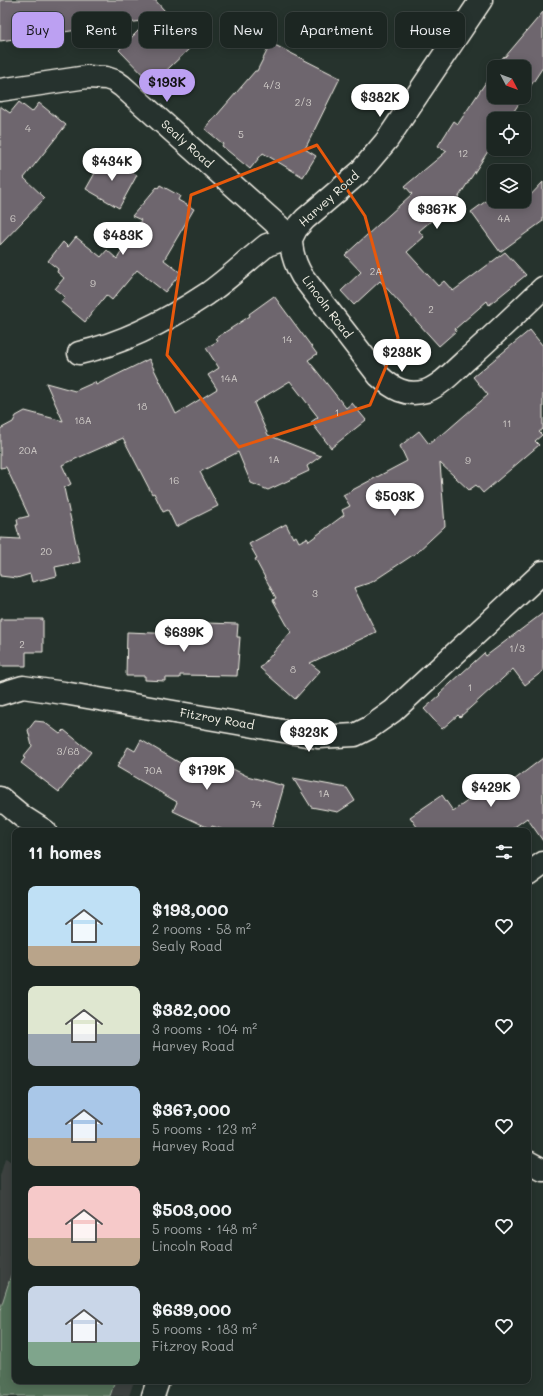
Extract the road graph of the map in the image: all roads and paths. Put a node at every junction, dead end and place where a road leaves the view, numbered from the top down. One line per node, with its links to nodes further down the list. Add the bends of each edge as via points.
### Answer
1 (481, 0): 3 (street, Harvey Road, via 387,140 360,172 305,219)
2 (0, 90): 3 (street, Sealy Road, via 86,77 115,81)
3 (290, 239): 4 (street, Lincoln Road, via 291,251 302,276 379,376 390,386 402,391 425,391 437,385 486,343); 5 (street, Harvey Road, via 267,245 208,293 163,320 102,348)
4 (543, 288)
5 (79, 353)
6 (543, 572): 7 (street, Fitzroy Road, via 393,711 355,735 318,737 23,687)
7 (0, 694)
8 (0, 798): 9 (street)
9 (40, 828)
10 (543, 863): 11 (street)
11 (531, 872)
12 (531, 1164): 13 (street)
13 (543, 1170)
14 (157, 1384): 15 (street)
15 (153, 1396)

